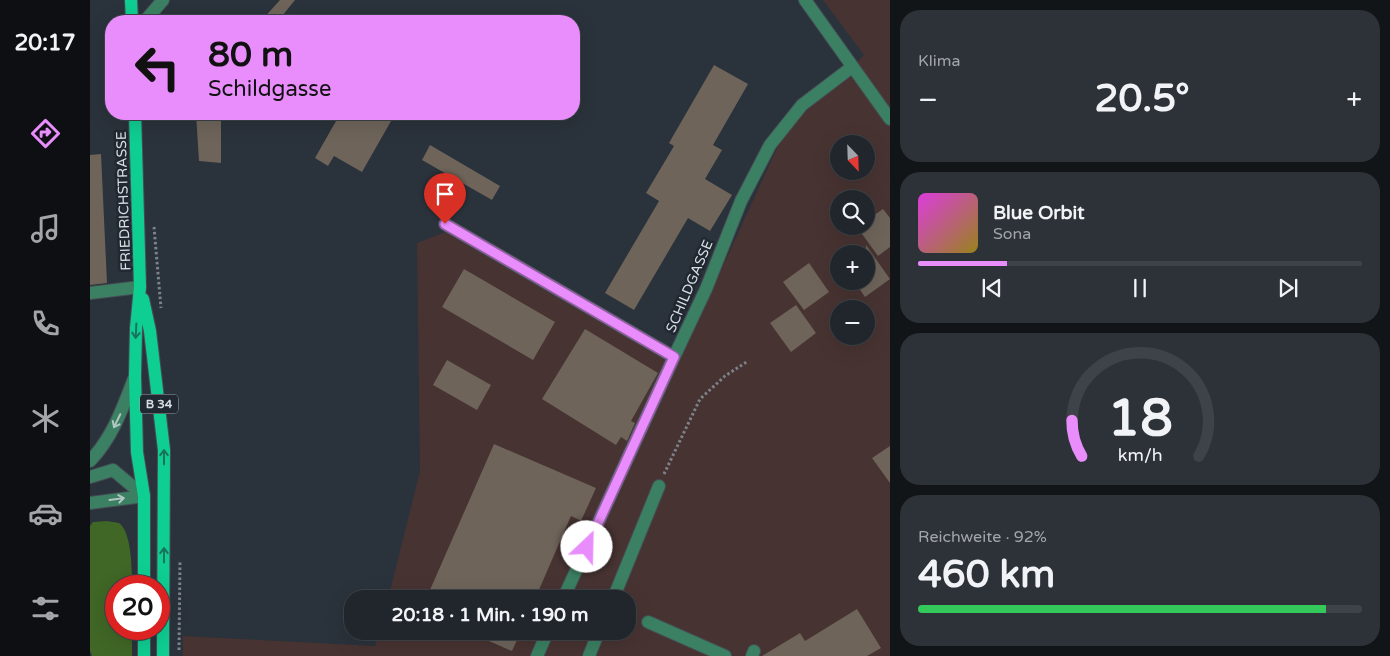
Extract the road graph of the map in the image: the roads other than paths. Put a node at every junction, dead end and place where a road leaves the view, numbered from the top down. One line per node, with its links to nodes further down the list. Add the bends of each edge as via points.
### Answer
1 (131, 0): 4 (main road)
2 (163, 0): 5 (street)
3 (805, 0): 6 (street)
4 (132, 15)
5 (149, 15)
6 (852, 67): 7 (street); 12 (street, SCHILDGASSE, via 802,105 770,145 741,201 706,289)
7 (890, 119)
8 (135, 120): 10 (main road, FRIEDRICHSTRASSE / B 34)
9 (445, 224): 12 (street, SCHILDGASSE)
10 (140, 287): 11 (street); 13 (main road, FRIEDRICHSTRASSE / B 34, one-way to 13); 16 (main road, FRIEDRICHSTRASSE / B 34, one-way to 10, via 164,450 151,340)
11 (90, 293)
12 (674, 357): 22 (street)
13 (135, 376): 14 (street, one-way to 14, via 119,419 103,448); 18 (main road, FRIEDRICHSTRASSE / B 34, via 137,452)
14 (90, 461)
15 (90, 477): 18 (street, via 113,470)
16 (164, 477): 18 (main road); 20 (main road, FRIEDRICHSTRASSE / B 34)
17 (659, 486): 23 (street)
18 (144, 496): 19 (street, one-way to 18); 20 (main road); 21 (main road, B 34)
19 (90, 503)
20 (164, 523): 29 (main road, FRIEDRICHSTRASSE / B 34, one-way to 20)
21 (144, 575)
22 (567, 590)
23 (617, 590)
24 (648, 622): 32 (street)
25 (144, 640): 28 (main road)
26 (544, 640): 30 (street)
27 (595, 640): 31 (street)
28 (144, 656)
29 (163, 656)
30 (537, 656)
31 (589, 656)
32 (725, 656)

